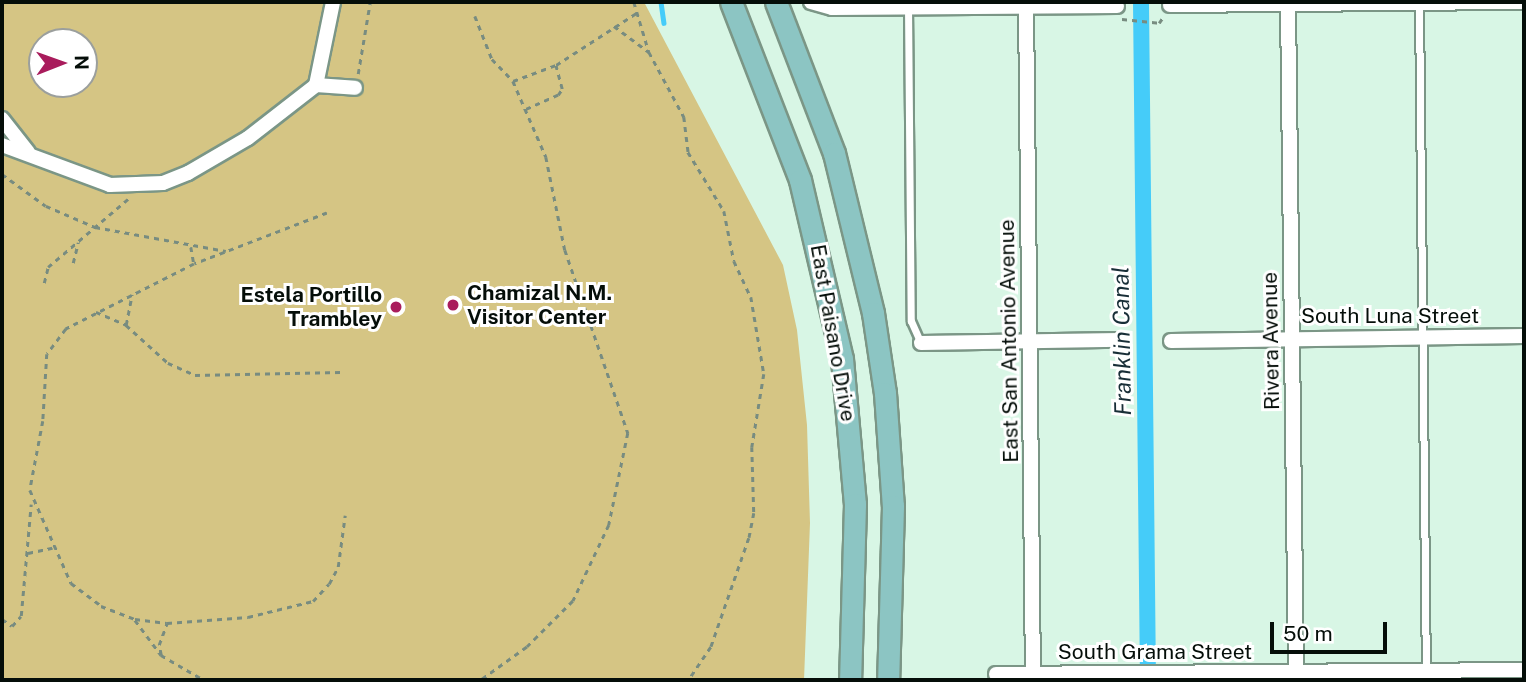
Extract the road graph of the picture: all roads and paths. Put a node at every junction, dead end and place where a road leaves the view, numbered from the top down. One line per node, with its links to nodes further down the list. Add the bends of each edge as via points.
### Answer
1 (333, 2): 22 (street)
2 (370, 2): 23 (path)
3 (635, 2): 14 (path)
4 (731, 2): 65 (main road, East Paisano Drive, via 800,180 840,346 856,504)
5 (776, 2): 66 (main road, East Paisano Drive, via 834,153 873,313 885,393 893,506)
6 (811, 2): 10 (street, via 832,8)
7 (1419, 2): 8 (street); 9 (street); 43 (lane)
8 (1524, 2)
9 (1288, 3): 12 (street); 42 (street, Rivera Avenue)
10 (908, 5): 11 (street); 47 (lane, via 911,321)
11 (1026, 5): 13 (street); 46 (street, East San Antonio Avenue)
12 (1170, 5)
13 (1117, 6)
14 (638, 12): 18 (path); 19 (path)
15 (475, 16): 21 (path, via 492,59)
16 (1123, 22): 17 (path)
17 (1159, 23)
18 (614, 26): 19 (path); 20 (path)
19 (649, 52): 64 (path, via 684,117 688,152 724,211 734,261 751,297 765,374 752,447 754,513 749,538 711,647)
20 (555, 65): 21 (path); 24 (path, via 562,89)
21 (513, 81): 24 (path)
22 (316, 85): 23 (street); 29 (street, via 248,138 188,173)
23 (355, 88)
24 (526, 109): 63 (path, via 546,157 565,250 627,419 628,445 609,525 573,601 527,647)
25 (2, 119): 27 (street)
26 (2, 145): 27 (street)
27 (28, 152): 29 (street, via 81,177)
28 (2, 173): 31 (path, via 46,206)
29 (137, 186): 31 (path, via 134,195)
30 (327, 214): 34 (path)
31 (95, 228): 32 (path); 33 (path)
32 (78, 243): 35 (path); 37 (path, via 48,267)
33 (191, 247): 34 (path); 36 (path)
34 (229, 251): 36 (path)
35 (74, 263)
36 (194, 264): 38 (path)
37 (44, 284)
38 (132, 294): 39 (path); 40 (path)
39 (96, 312): 40 (path); 49 (path, via 66,329 47,354)
40 (125, 325): 48 (path, via 168,363 195,375)
41 (1524, 336): 43 (street, South Luna Street)
42 (1292, 337): 43 (street, South Luna Street); 45 (street, South Luna Street); 59 (street, Rivera Avenue)
43 (1422, 337): 60 (lane)
44 (1120, 340): 46 (street)
45 (1171, 341)
46 (1030, 342): 47 (street); 61 (street, East San Antonio Avenue)
47 (921, 344)
48 (341, 372)
49 (31, 500): 51 (path); 52 (path)
50 (345, 515): 55 (path, via 338,567 313,601 248,617)
51 (52, 548): 52 (path); 54 (path, via 71,583 84,595)
52 (27, 554): 53 (path, via 21,616 12,626)
53 (2, 619)
54 (135, 619): 55 (path); 56 (path)
55 (167, 623): 56 (path)
56 (160, 655): 62 (path)
57 (1524, 670): 60 (street, South Grama Street)
58 (996, 674): 61 (street, South Grama Street)
59 (1296, 676): 60 (street, South Grama Street); 61 (street, South Grama Street, via 1126,673)
60 (1426, 676)
61 (1033, 677)
62 (204, 680)
63 (481, 680)
64 (690, 680)
65 (850, 680)
66 (888, 680)

